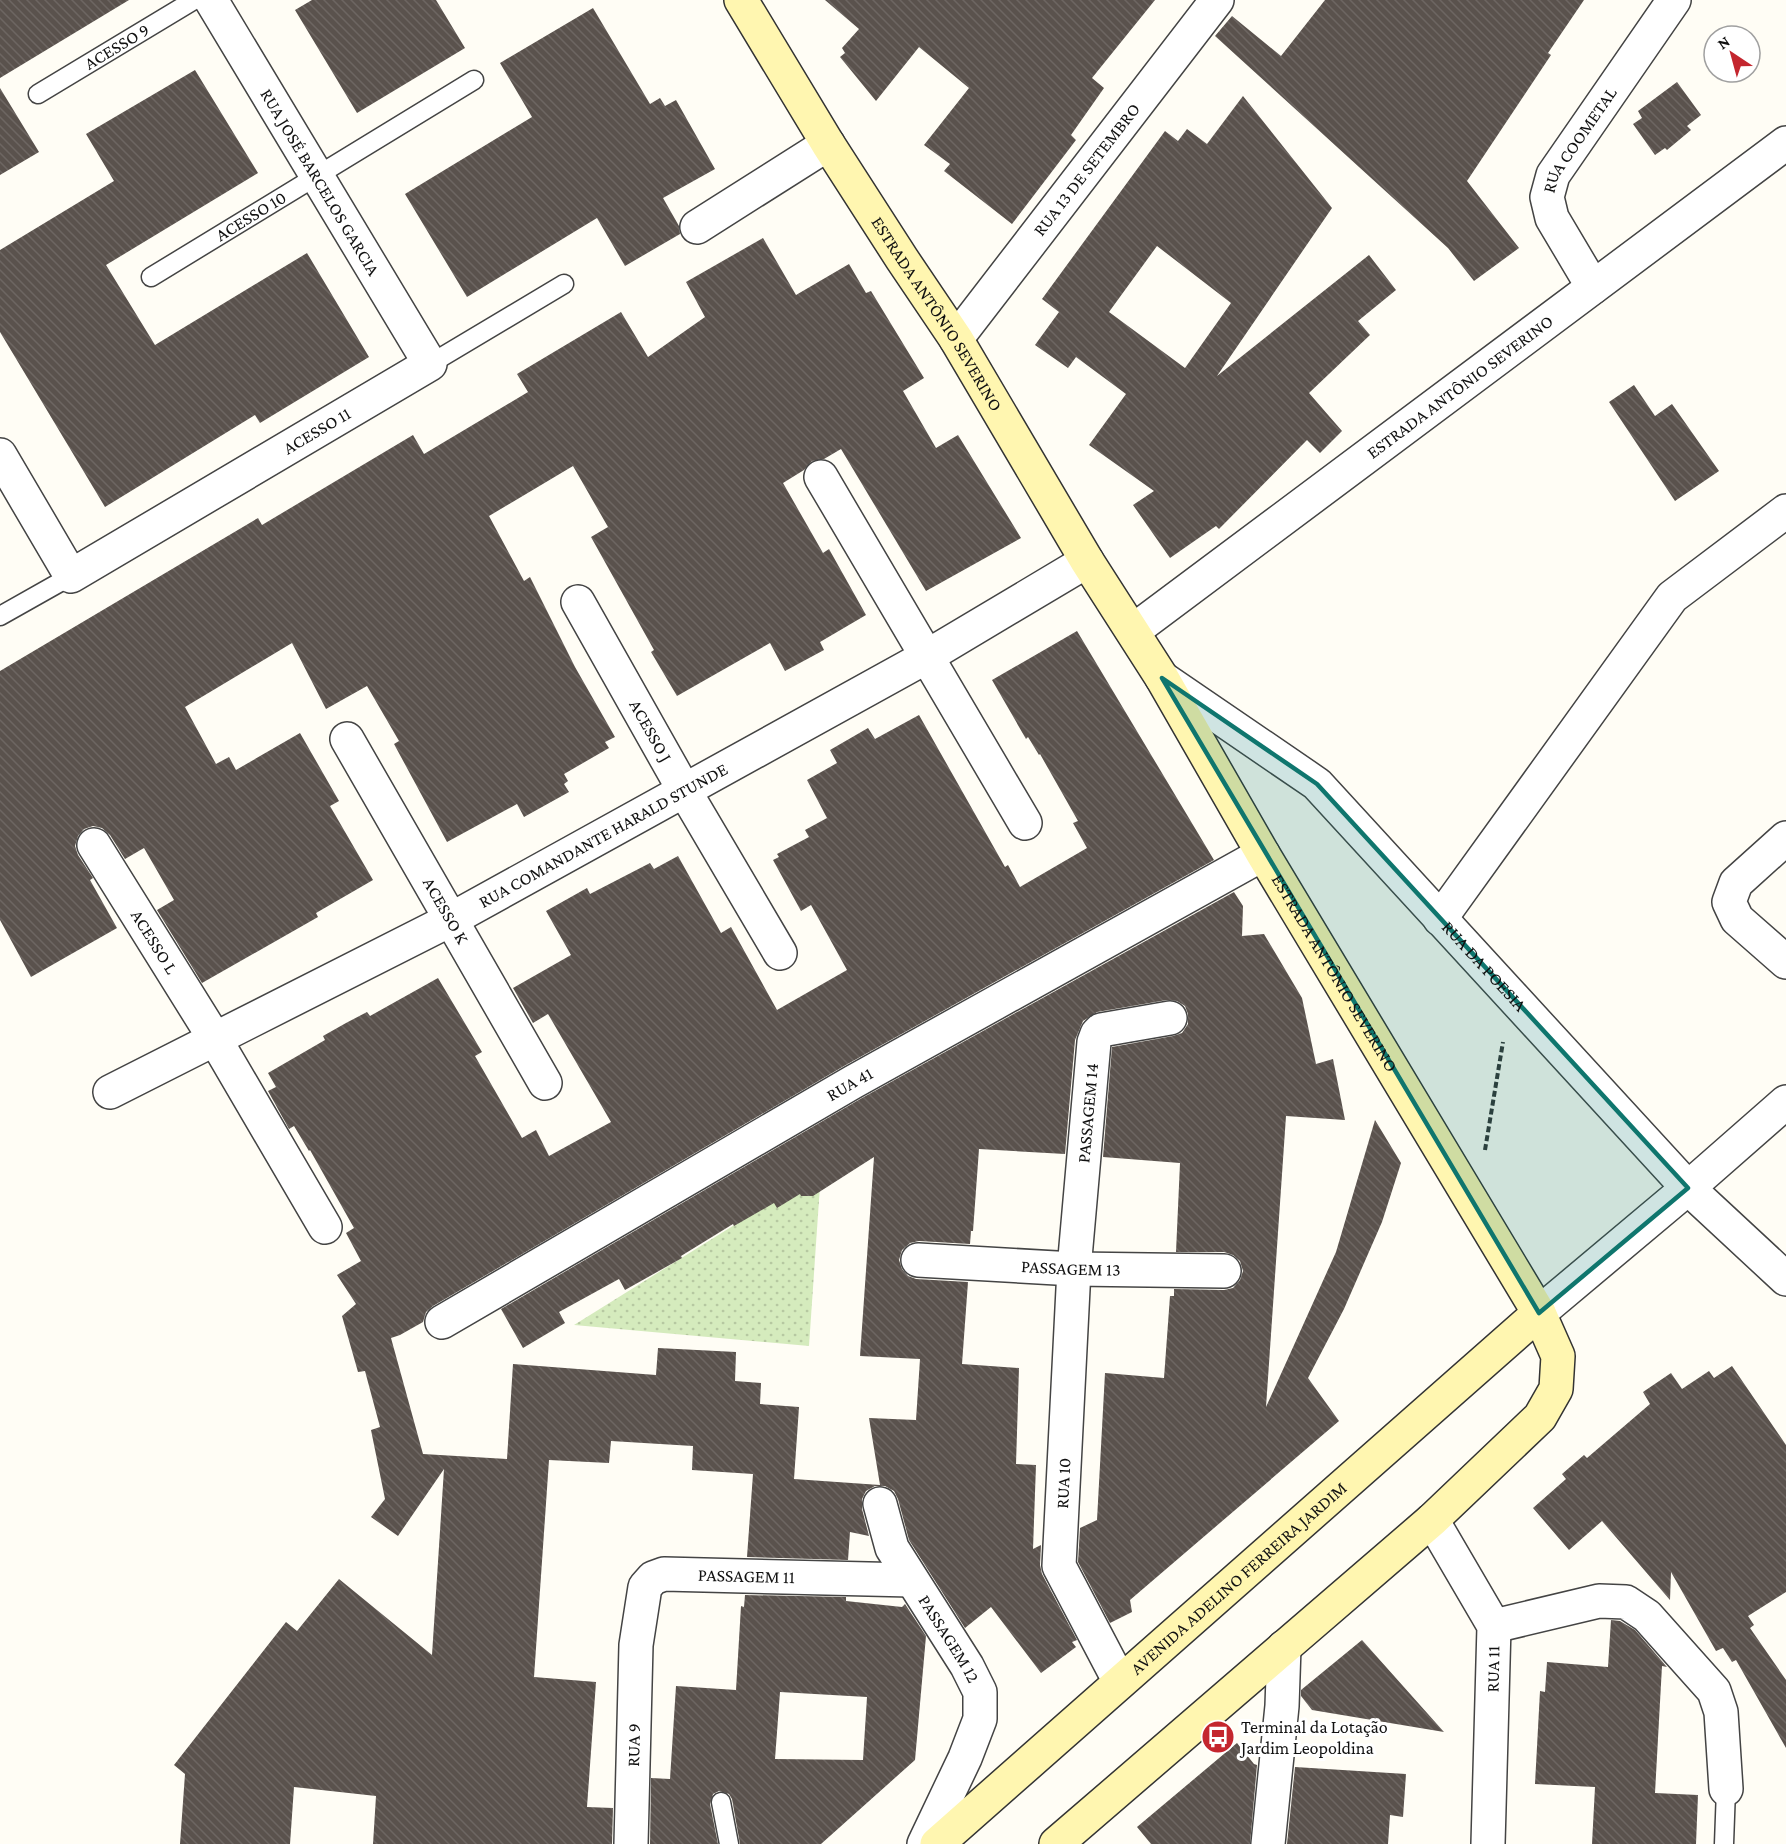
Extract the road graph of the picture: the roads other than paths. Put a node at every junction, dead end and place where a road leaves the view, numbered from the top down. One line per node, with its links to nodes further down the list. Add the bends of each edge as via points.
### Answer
1 (194, 0): 7 (lane, ACESSO 9)
2 (211, 0): 10 (street, RUA JOSÉ BARCELOS GARCIA)
3 (741, 0): 9 (main road, ESTRADA ANTÔNIO SEVERINO)
4 (1217, 0): 15 (street, RUA 13 DE SETEMBRO)
5 (1674, 0): 14 (street, RUA COOMETAL, via 1553,175 1547,197 1552,218)
6 (474, 80): 10 (lane, ACESSO 10)
7 (38, 94)
8 (1786, 143): 14 (street, ESTRADA ANTÔNIO SEVERINO)
9 (828, 144): 11 (street); 15 (main road, ESTRADA ANTÔNIO SEVERINO)
10 (316, 176): 12 (lane, ACESSO 10); 16 (street, RUA JOSÉ BARCELOS GARCIA)
11 (697, 227)
12 (151, 278)
13 (564, 284): 16 (lane, ACESSO 11)
14 (1593, 287): 24 (street, ESTRADA ANTÔNIO SEVERINO)
15 (956, 339): 20 (main road, ESTRADA ANTÔNIO SEVERINO)
16 (430, 364): 21 (street, ACESSO 11)
17 (0, 455): 21 (street)
18 (821, 477): 25 (street)
19 (1786, 511): 33 (street, via 1672,597)
20 (1087, 561): 24 (main road, ESTRADA ANTÔNIO SEVERINO); 25 (street, RUA COMANDANTE HARALD STUNDE)
21 (70, 576): 23 (lane)
22 (578, 602): 28 (street, ACESSO J)
23 (0, 616)
24 (1132, 631): 26 (main road, ESTRADA ANTÔNIO SEVERINO)
25 (926, 657): 28 (street, RUA COMANDANTE HARALD STUNDE); 29 (street)
26 (1162, 678): 32 (main road, ESTRADA ANTÔNIO SEVERINO); 33 (street, RUA DA POESIA, via 1317,784)
27 (347, 739): 34 (street, ACESSO K)
28 (684, 790): 34 (street, RUA COMANDANTE HARALD STUNDE); 35 (street, ACESSO J)
29 (1025, 823)
30 (1786, 838): 36 (street, via 1736,883 1729,902 1737,919)
31 (94, 846): 38 (street, ACESSO L)
32 (1263, 854): 48 (main road, ESTRADA ANTÔNIO SEVERINO); 49 (street, RUA 41, via 853,1082)
33 (1440, 919): 42 (street, RUA DA POESIA)
34 (450, 920): 38 (street, RUA COMANDANTE HARALD STUNDE); 39 (street, ACESSO K)
35 (780, 953)
36 (1786, 962)
37 (1170, 1018): 45 (street, PASSAGEM 14, via 1101,1030 1097,1034)
38 (216, 1038): 40 (street, RUA COMANDANTE HARALD STUNDE); 43 (street, ACESSO L)
39 (545, 1083)
40 (110, 1092)
41 (1786, 1102): 42 (street, AVENIDA ADELINO FERREIRA JARDIM)
42 (1688, 1188): 47 (street, RUA DA POESIA); 48 (street, AVENIDA ADELINO FERREIRA JARDIM)
43 (325, 1227)
44 (918, 1260): 45 (street, PASSAGEM 13)
45 (1074, 1269): 46 (street, PASSAGEM 13); 56 (street, RUA 10, via 1059,1566)
46 (1224, 1271)
47 (1786, 1279)
48 (1539, 1313): 51 (main road, via 1558,1356 1556,1389 1540,1417); 56 (main road, AVENIDA ADELINO FERREIRA JARDIM)
49 (442, 1322)
50 (880, 1504): 52 (street, PASSAGEM 12, via 892,1548)
51 (1432, 1520): 53 (street, RUA 11); 55 (main road)
52 (911, 1580): 54 (street, PASSAGEM 11, via 664,1574 652,1578 645,1587); 62 (street, PASSAGEM 12, via 980,1692 980,1719)
53 (1494, 1626): 57 (street, via 1599,1601 1626,1602 1647,1616 1714,1690 1721,1712); 59 (street, RUA 11)
54 (636, 1645): 60 (street, RUA 9)
55 (1284, 1647): 64 (main road); 65 (street)
56 (1120, 1682): 63 (main road, AVENIDA ADELINO FERREIRA JARDIM)
57 (1726, 1789): 66 (lane)
58 (721, 1802): 61 (lane)
59 (1489, 1839)
60 (631, 1844)
61 (729, 1844)
62 (924, 1844)
63 (937, 1844)
64 (1056, 1844)
65 (1268, 1844)
66 (1724, 1844)

